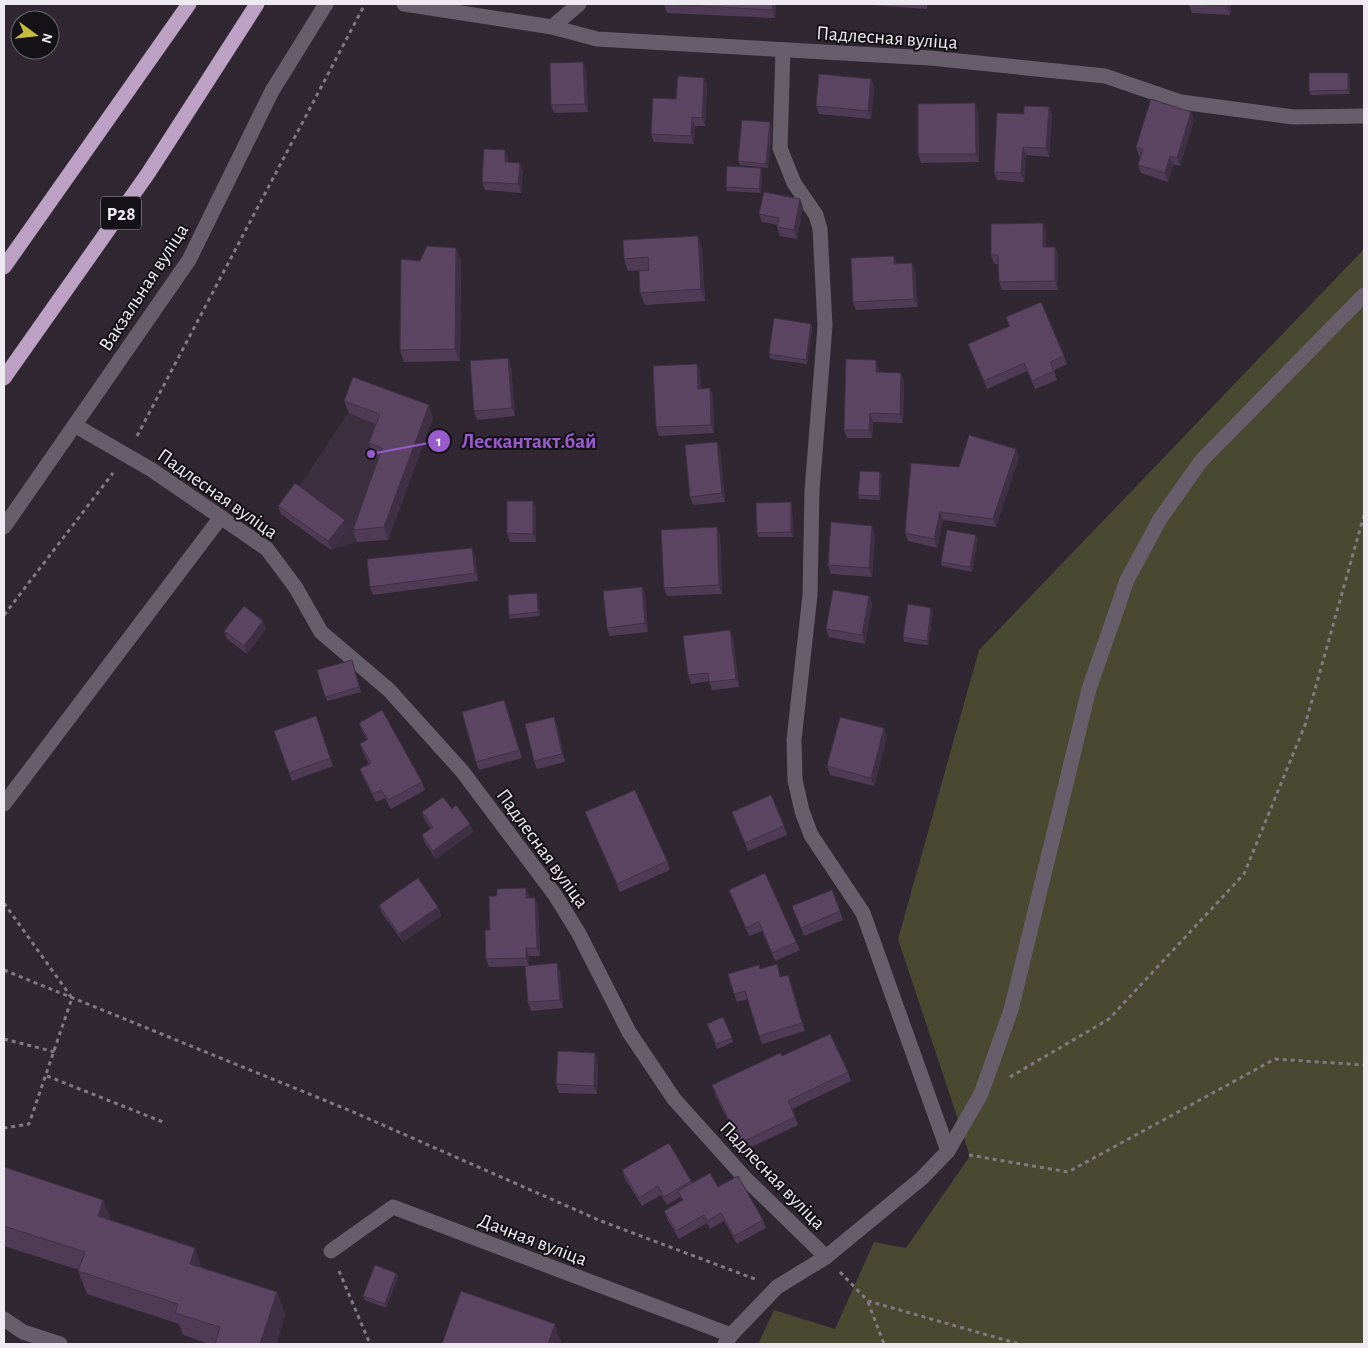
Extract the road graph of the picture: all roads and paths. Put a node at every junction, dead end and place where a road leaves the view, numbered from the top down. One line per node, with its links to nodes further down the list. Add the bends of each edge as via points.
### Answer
1 (189, 4): 10 (highway)
2 (257, 4): 12 (highway, Р28, via 149,172)
3 (326, 4): 13 (street, Вакзальная вуліца, via 272,92 189,260)
4 (365, 4): 14 (path)
5 (404, 4): 7 (street, Падлесная вуліца)
6 (579, 4): 7 (street)
7 (552, 27): 8 (street, Падлесная вуліца, via 597,39)
8 (783, 50): 9 (street, Падлесная вуліца, via 930,58 1105,76 1181,102 1293,116); 30 (street, via 780,148 794,183 816,215 820,229 825,326 812,491 810,595 794,740 796,780 811,836 863,913)
9 (1364, 116)
10 (4, 267)
11 (1364, 295): 27 (street, via 1202,461 1160,519 1127,580 1089,689 1011,1010)
12 (4, 378)
13 (76, 426): 14 (street, Падлесная вуліца); 17 (street, Вакзальная вуліца)
14 (127, 456): 16 (street, Падлесная вуліца); 18 (path)
15 (1364, 515): 27 (path, via 1305,725 1244,874 1109,1018)
16 (221, 517): 19 (street); 32 (street, Падлесная вуліца, via 267,549 296,588 321,632 389,690 462,771 555,895 578,932 629,1032 674,1099 745,1178)
17 (4, 526)
18 (4, 615)
19 (4, 804)
20 (4, 903): 22 (path)
21 (4, 970): 22 (path)
22 (72, 998): 24 (path); 33 (path, via 351,1111 601,1221)
23 (4, 1039): 24 (path)
24 (55, 1052): 26 (path)
25 (1364, 1064): 30 (path, via 1275,1059 1068,1172)
26 (47, 1076): 28 (path); 29 (path, via 29,1124)
27 (981, 1094): 30 (street)
28 (163, 1122)
29 (4, 1128)
30 (948, 1151): 32 (street, via 922,1178)
31 (331, 1252): 36 (street, Дачная вуліца, via 393,1207); 38 (path)
32 (826, 1257): 33 (street, Падлесная вуліца); 34 (path)
33 (777, 1287): 36 (street, Падлесная вуліца)
34 (868, 1301): 39 (path); 40 (path)
35 (4, 1319): 37 (street, via 23,1332)
36 (728, 1339)
37 (60, 1344)
38 (370, 1344)
39 (884, 1344)
40 (1018, 1344)

